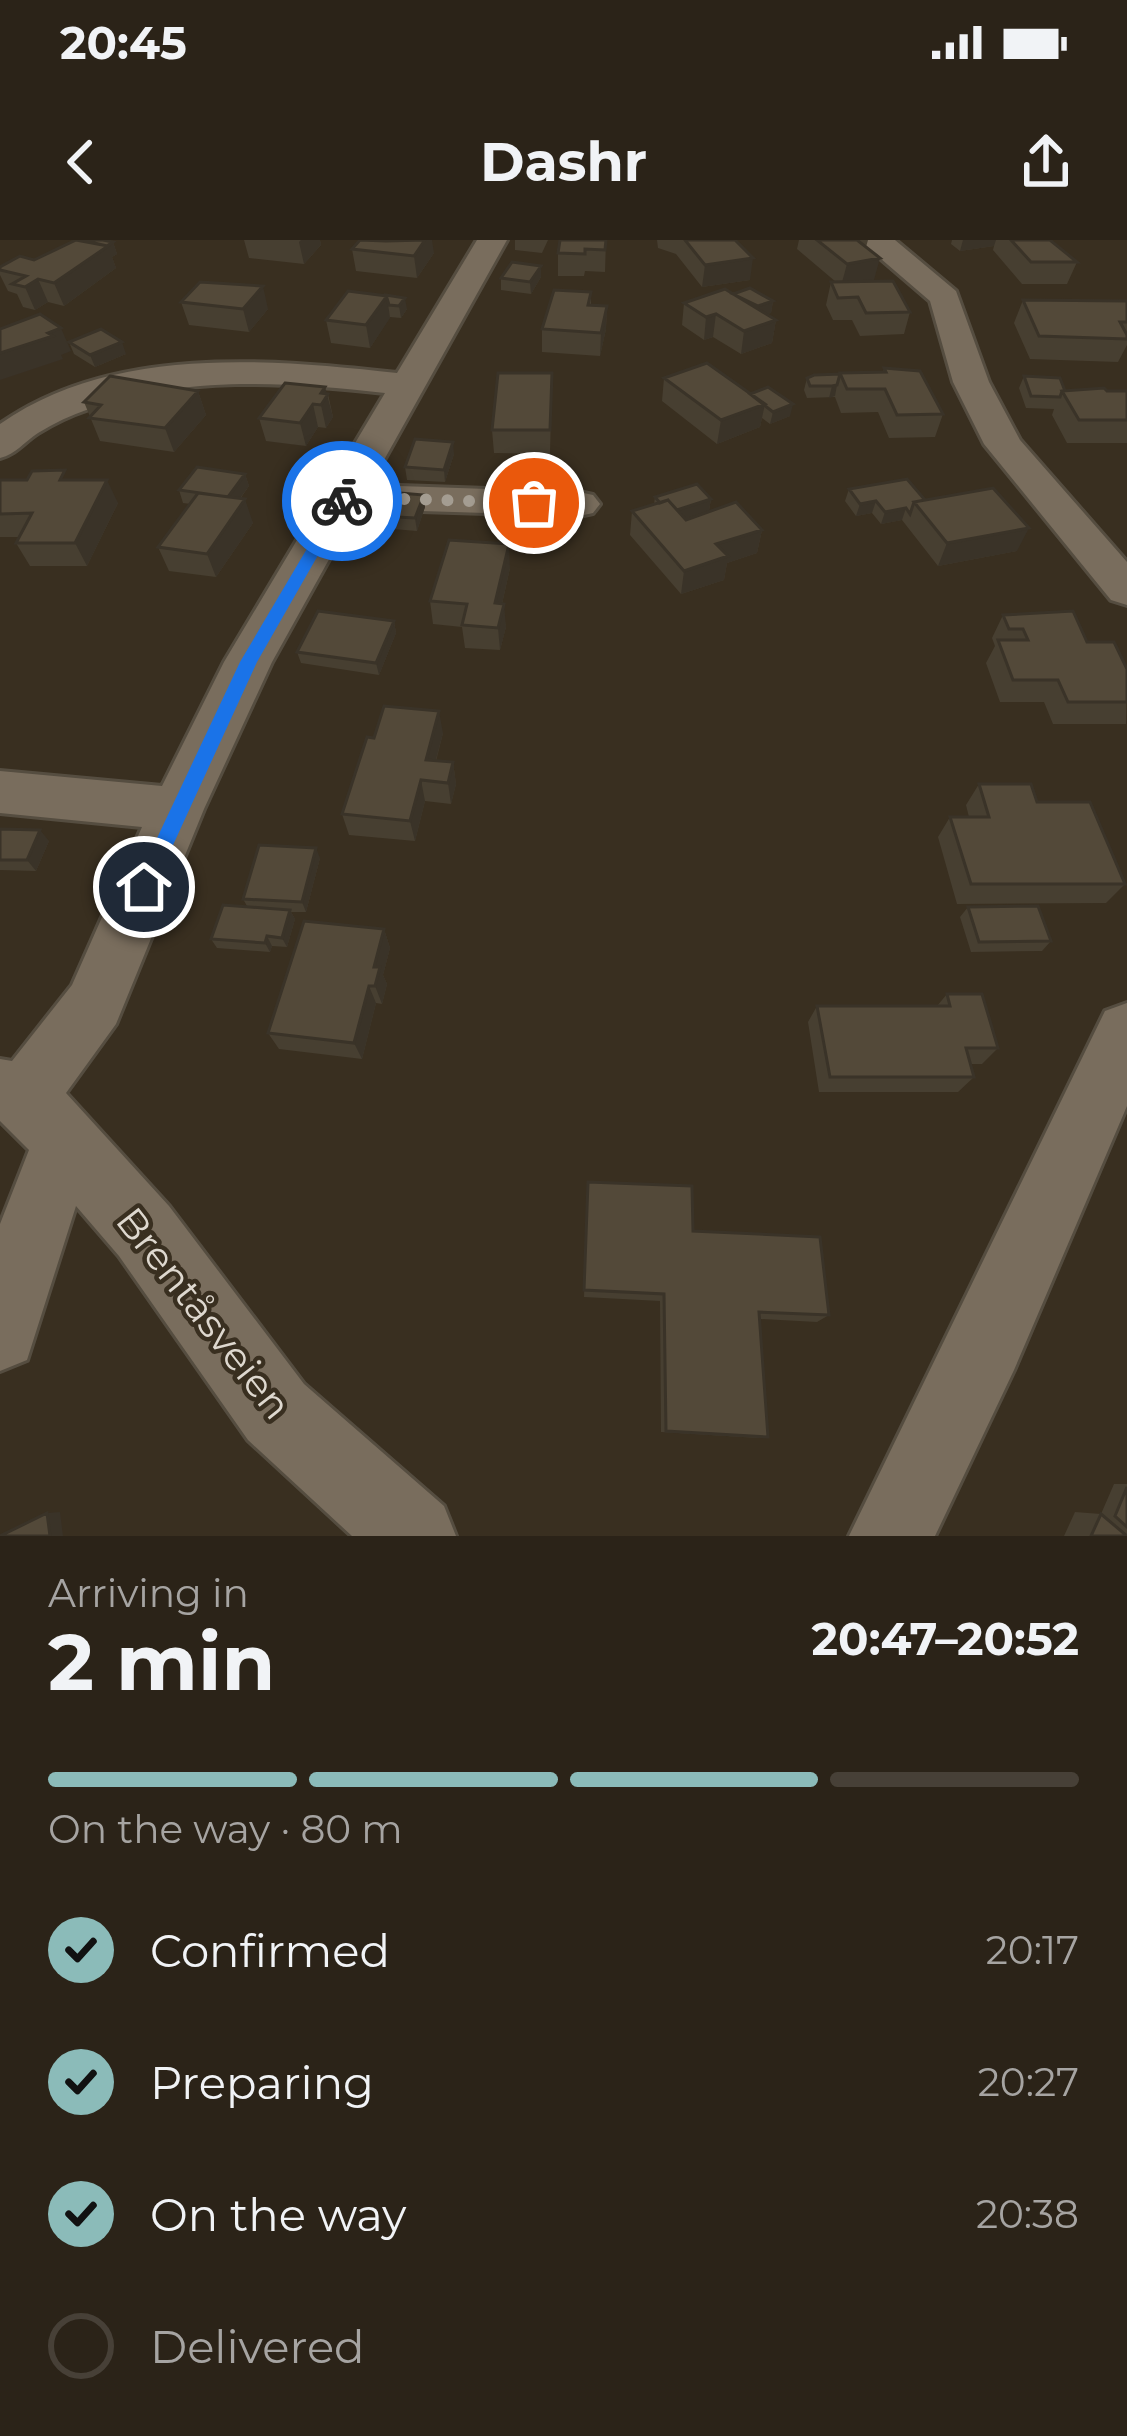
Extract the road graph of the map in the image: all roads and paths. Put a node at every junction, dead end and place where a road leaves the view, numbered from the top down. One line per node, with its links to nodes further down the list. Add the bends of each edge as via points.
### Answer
1 (492, 240): 5 (street)
2 (874, 240): 4 (street, via 945,298)
3 (929, 381): 4 (street)
4 (971, 382): 10 (street, via 1003,444)
5 (410, 385): 6 (street, via 253,371 144,379 45,413); 7 (street)
6 (0, 446)
7 (344, 497): 8 (street); 13 (street, via 248,662)
8 (579, 504)
9 (1127, 520): 10 (street)
10 (1084, 541): 11 (street)
11 (1127, 590)
12 (0, 792): 13 (street)
13 (177, 809): 15 (street, via 94,1004)
14 (1127, 1032): 18 (street)
15 (31, 1110): 16 (street, via 49,1183); 17 (street, Brentåsveien, via 144,1231 277,1412)
16 (0, 1333)
17 (414, 1536)
18 (891, 1536)

